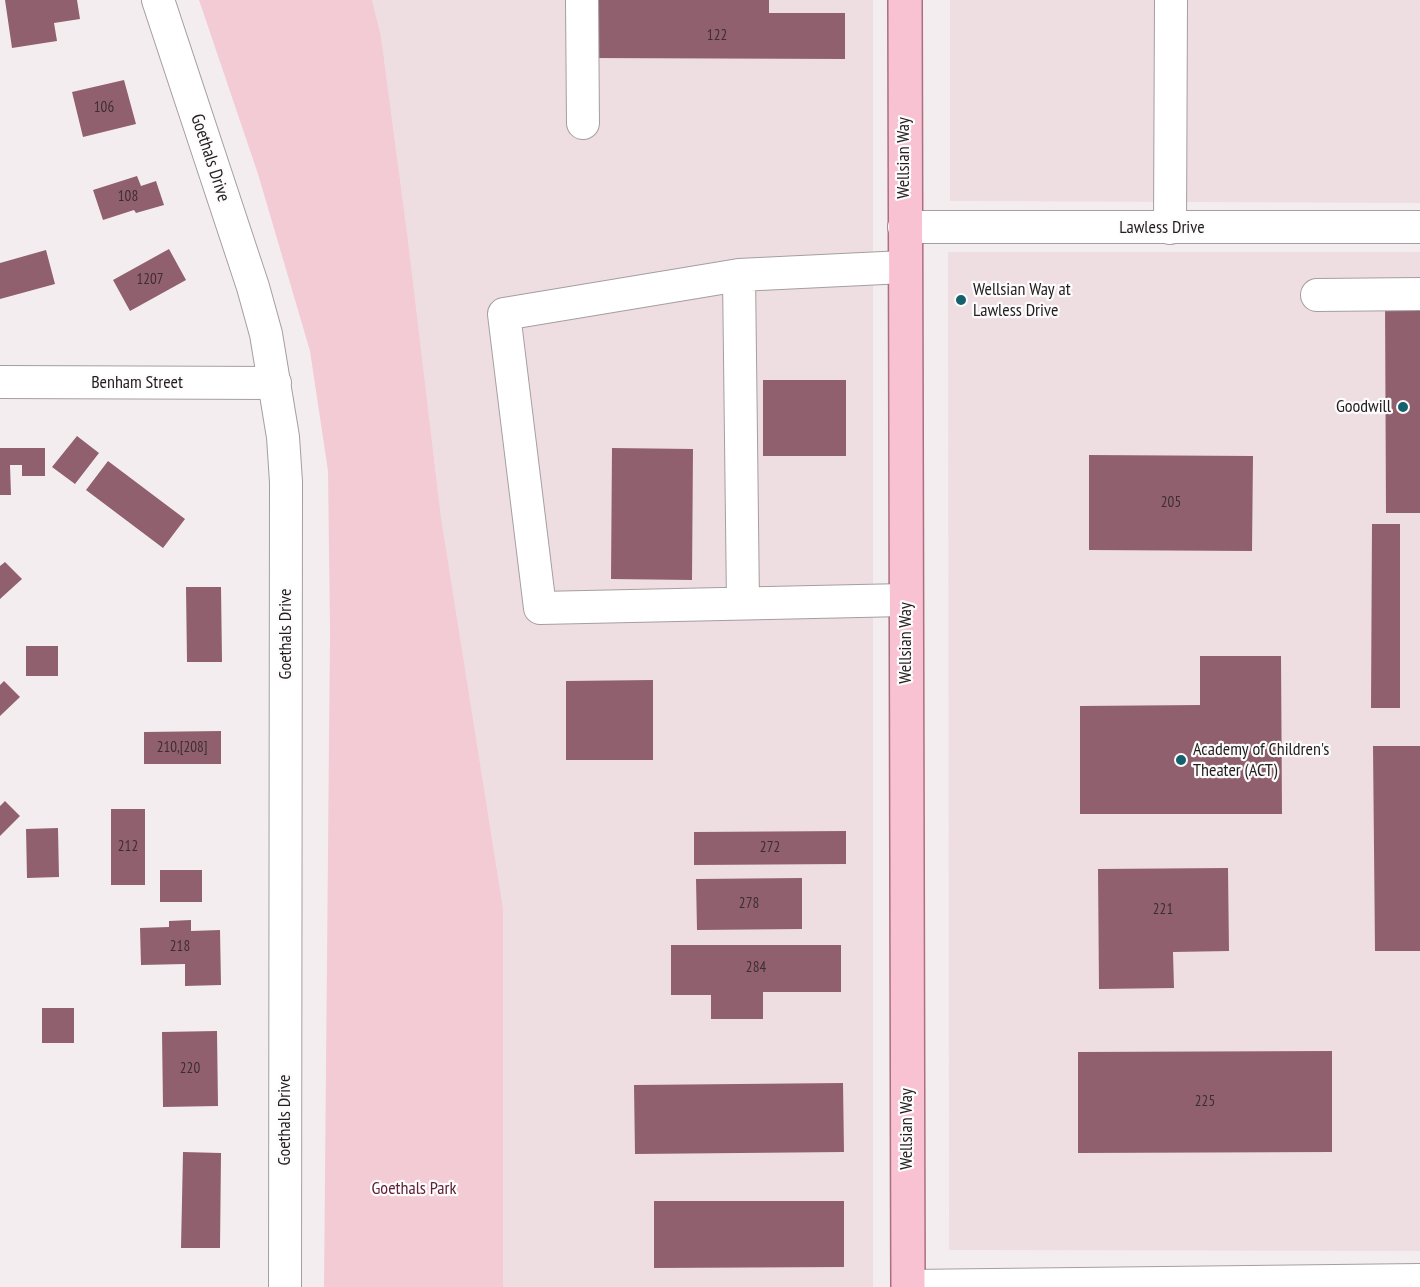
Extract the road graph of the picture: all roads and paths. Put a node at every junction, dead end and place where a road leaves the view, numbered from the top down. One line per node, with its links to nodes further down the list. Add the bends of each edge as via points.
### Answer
1 (158, 0): 14 (street, Goethals Drive, via 253,286)
2 (582, 0): 5 (street)
3 (905, 0): 6 (main road, Wellsian Way)
4 (1172, 0): 8 (street)
5 (583, 123)
6 (904, 227): 8 (street, Lawless Drive); 9 (main road, Wellsian Way)
7 (1420, 227): 8 (street, Lawless Drive)
8 (1170, 228)
9 (904, 267): 10 (street); 15 (main road, Wellsian Way)
10 (739, 276): 16 (street); 16 (street, via 504,314 540,608)
11 (1420, 294): 12 (street)
12 (1317, 295)
13 (0, 382): 14 (street, Benham Street)
14 (275, 383): 19 (street, Goethals Drive, via 286,482)
15 (905, 600): 16 (street); 18 (main road, Wellsian Way)
16 (743, 603)
17 (1412, 1282): 18 (street)
18 (908, 1286)
19 (285, 1287)

